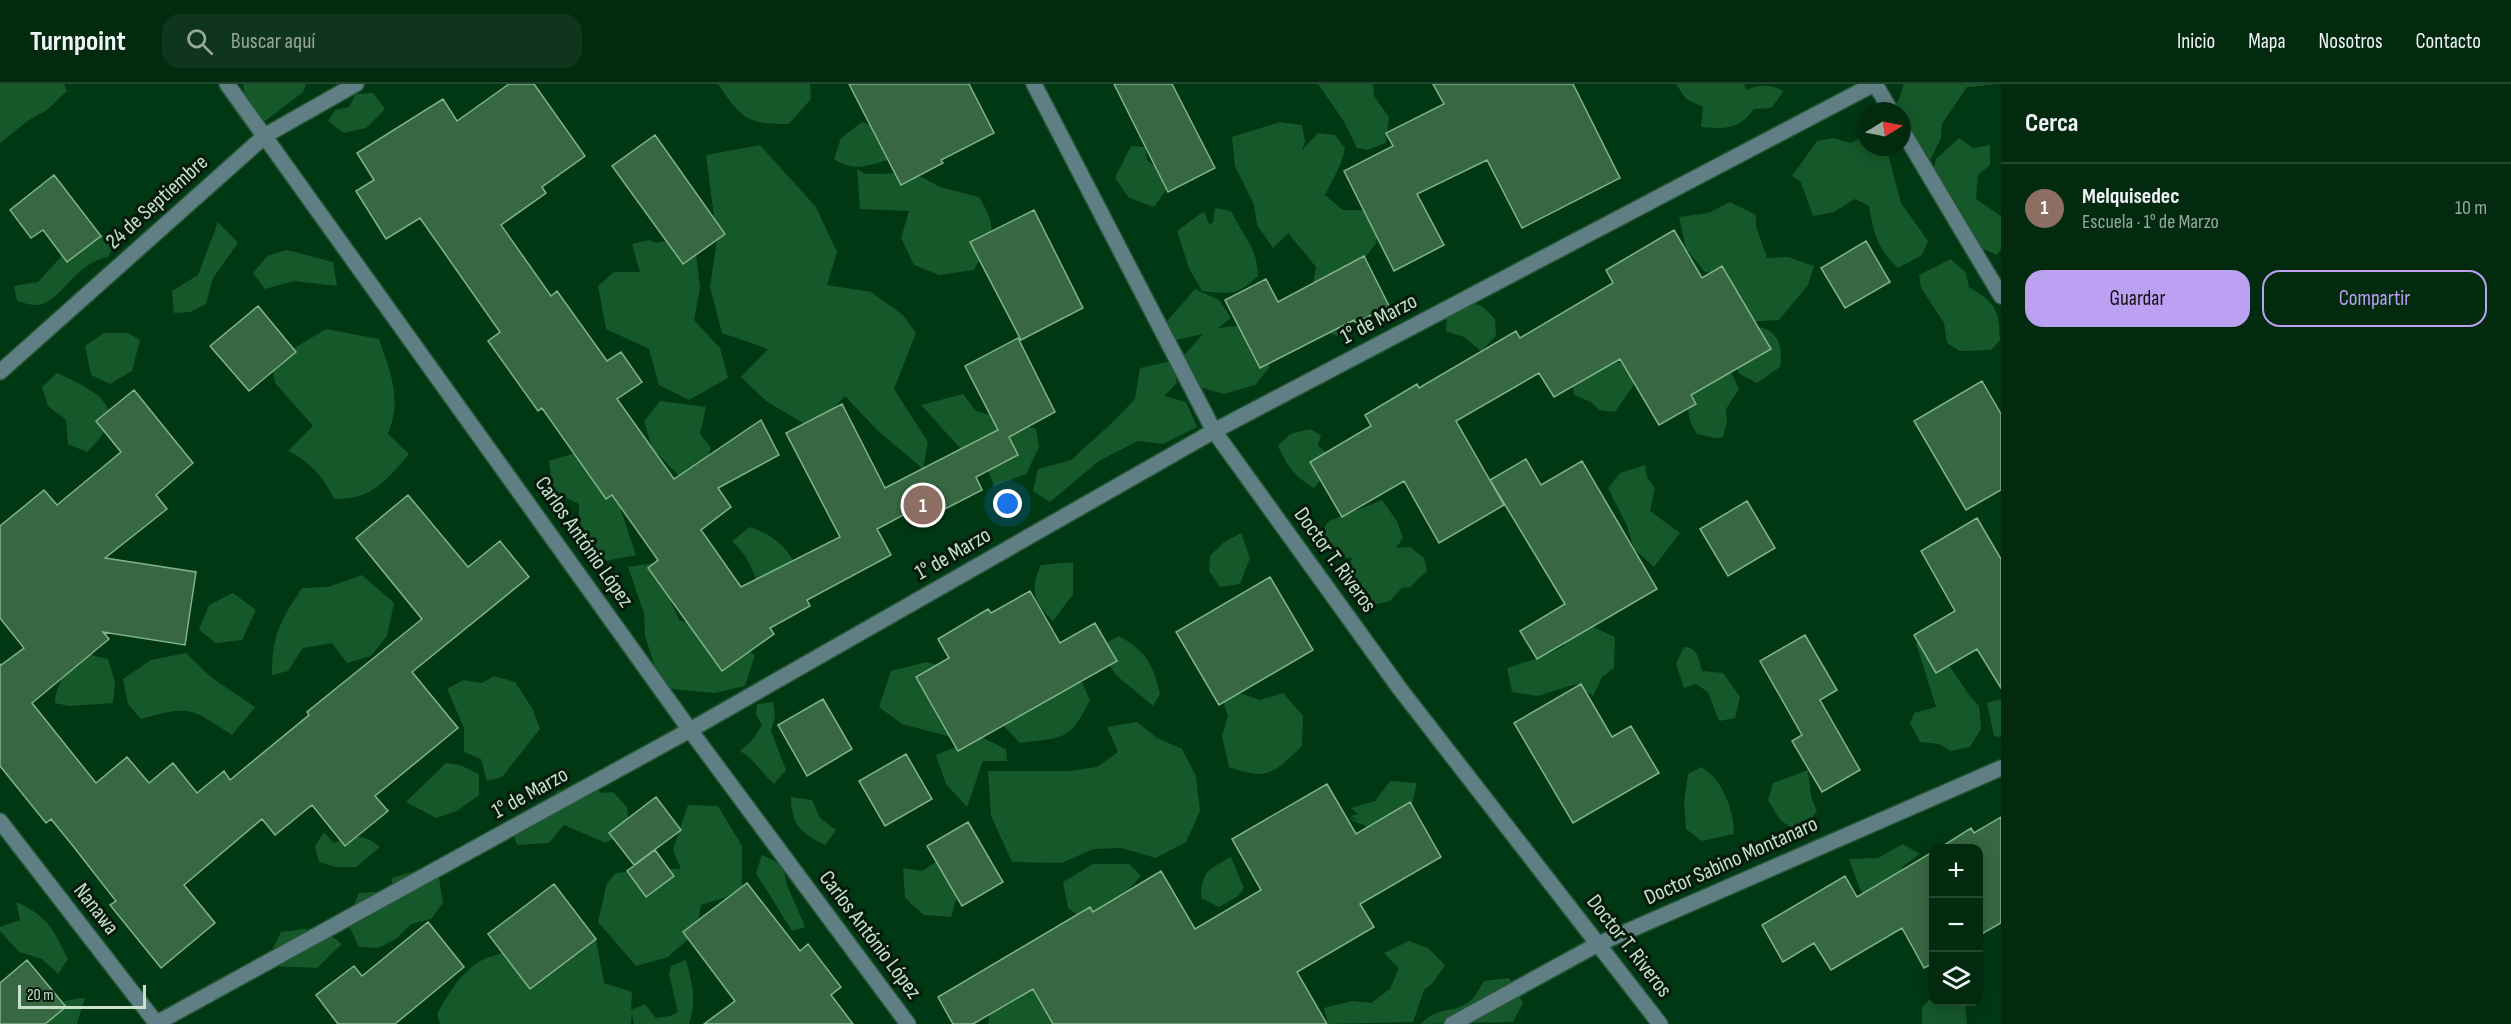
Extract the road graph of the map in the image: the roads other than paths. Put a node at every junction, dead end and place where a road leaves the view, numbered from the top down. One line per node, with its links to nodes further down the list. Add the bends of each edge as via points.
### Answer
1 (227, 84): 6 (street, Carlos António López)
2 (356, 84): 6 (street, 24 de Septiembre)
3 (1034, 84): 10 (street, Doctor T. Riveros)
4 (1874, 84): 5 (street); 10 (street, 1° de Marzo)
5 (1885, 102)
6 (266, 135): 9 (street, 24 de Septiembre); 11 (street, Carlos António López)
7 (1911, 145): 8 (street)
8 (2001, 296)
9 (0, 372)
10 (1214, 431): 11 (street, 1° de Marzo); 14 (street, Doctor T. Riveros, via 1400,689)
11 (690, 730): 15 (street, 1° de Marzo); 16 (street, Carlos António López)
12 (2001, 768): 14 (street, Doctor Sabino Montanaro)
13 (0, 821): 15 (street, Nanawa)
14 (1599, 944): 17 (street, Doctor Sabino Montanaro); 18 (street, Doctor T. Riveros)
15 (156, 1024)
16 (908, 1024)
17 (1452, 1024)
18 (1660, 1024)

